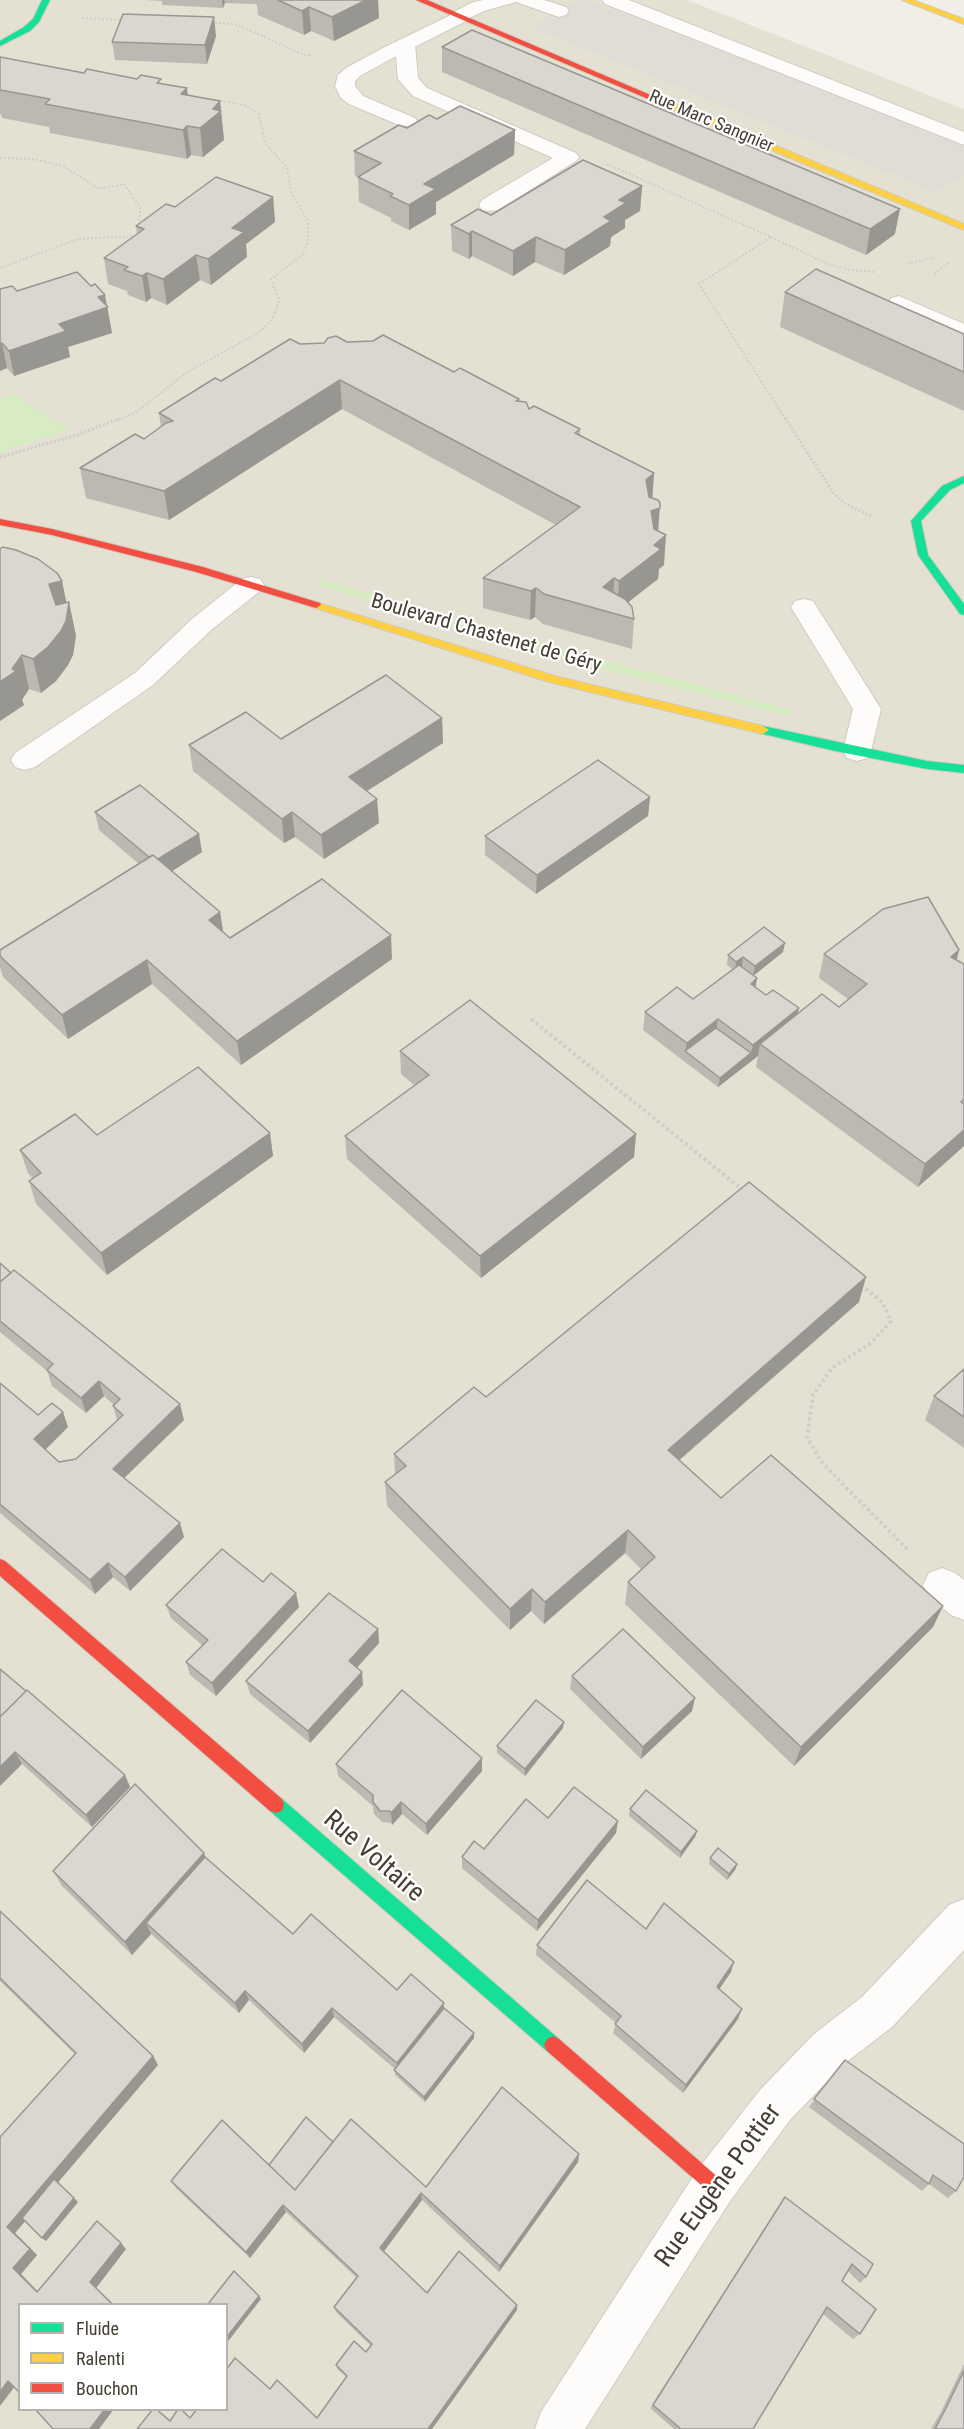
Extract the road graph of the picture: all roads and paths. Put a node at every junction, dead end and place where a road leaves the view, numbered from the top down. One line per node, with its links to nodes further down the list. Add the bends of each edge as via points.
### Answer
1 (46, 0): 9 (street)
2 (421, 0): 8 (street, Rue Marc Sangnier)
3 (508, 0): 8 (street, via 478,7)
4 (524, 0): 7 (street)
5 (612, 0): 17 (street)
6 (906, 0): 11 (street)
7 (559, 11)
8 (459, 17): 14 (street); 21 (street, Rue Marc Sangnier)
9 (36, 20): 10 (path); 13 (street)
10 (130, 20)
11 (964, 22)
12 (212, 23): 14 (path, via 235,24 304,55)
13 (4, 43)
14 (397, 49): 16 (street, via 353,72 345,79 345,86 357,100); 18 (street, via 408,80 420,92)
15 (174, 92): 31 (path, via 244,105 259,114 265,143 287,168 291,192 308,221 308,242 302,255 272,279 279,301 272,320 258,333 189,371 135,413)
16 (408, 122)
17 (964, 139)
18 (569, 157): 20 (street); 24 (path, via 578,151)
19 (0, 158): 22 (path, via 32,159 63,166 99,189 124,184 140,207)
20 (490, 205)
21 (964, 227)
22 (138, 236): 23 (path); 27 (path, via 78,239)
23 (148, 237)
24 (771, 237): 28 (path, via 828,264); 33 (path, via 699,284 834,494)
25 (939, 256): 26 (path)
26 (898, 267)
27 (0, 268)
28 (878, 272)
29 (899, 303): 30 (street)
30 (964, 333)
31 (0, 457)
32 (964, 479): 37 (street, via 946,488 916,521 923,555)
33 (844, 503)
34 (0, 522): 35 (street, Boulevard Chastenet de Géry, via 176,563)
35 (251, 585): 38 (street, Boulevard Chastenet de Géry, via 553,678); 39 (street, via 144,679)
36 (804, 607): 38 (street, via 867,709)
37 (964, 612)
38 (857, 751): 40 (street, Boulevard Chastenet de Géry)
39 (25, 760)
40 (964, 769)
41 (531, 1019): 42 (path)
42 (744, 1191)
43 (855, 1281): 45 (path, via 883,1303 891,1321 871,1343 832,1368 813,1395 807,1438 823,1464)
44 (0, 1566): 47 (street, Rue Voltaire)
45 (953, 1594)
46 (964, 1920): 47 (street, Rue Eugène Pottier, via 877,2012 828,2049 783,2097)
47 (714, 2185): 48 (street, Rue Eugène Pottier)
48 (558, 2429)

